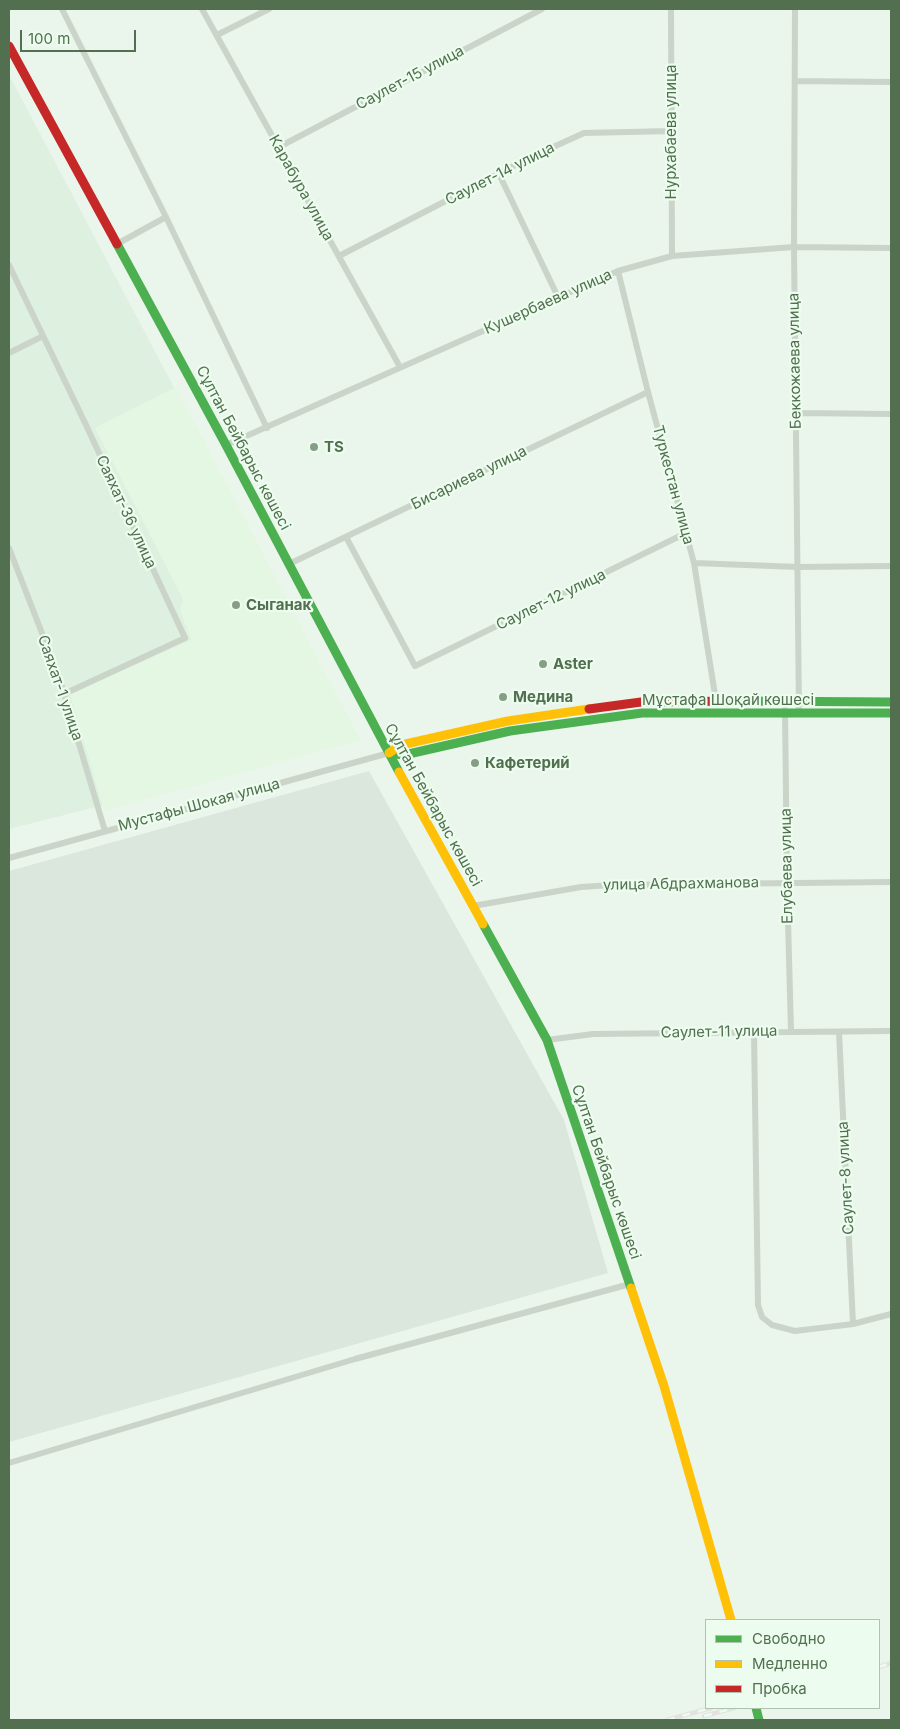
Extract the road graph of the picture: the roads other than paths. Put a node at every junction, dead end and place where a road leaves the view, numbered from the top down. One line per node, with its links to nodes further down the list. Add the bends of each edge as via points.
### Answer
1 (62, 9): 14 (street)
2 (202, 9): 7 (street, Карабура улица)
3 (269, 9): 7 (street)
4 (542, 9): 12 (street, Саулет-15 улица)
5 (671, 9): 11 (street, Нурхабаева улица)
6 (795, 9): 9 (street, Беккожаева улица)
7 (217, 35): 12 (street, Карабура улица)
8 (9, 46): 15 (main road, Сұлтан Бейбарыс көшесі)
9 (795, 81): 10 (street); 16 (street, Беккожаева улица)
10 (891, 82)
11 (671, 131): 13 (street, Саулет-14 улица, via 584,133); 19 (street, Нурхабаева улица)
12 (279, 147): 18 (street, Карабура улица)
13 (499, 174): 18 (street, Саулет-14 улица); 22 (street)
14 (166, 217): 15 (street); 29 (street)
15 (116, 244): 30 (main road, Сұлтан Бейбарыс көшесі)
16 (794, 247): 17 (street, Кушербаева улица); 19 (street, Кушербаева улица); 27 (street, Беккожаева улица)
17 (891, 248)
18 (339, 256): 25 (street, Карабура улица)
19 (672, 256): 21 (street, Кушербаева улица)
20 (9, 265): 23 (street, Саяхат-36 улица)
21 (618, 271): 22 (street, Кушербаева улица); 26 (street, Туркестан улица)
22 (558, 297): 25 (street, Кушербаева улица)
23 (43, 336): 24 (street); 38 (street, Саяхат-36 улица, via 185,638)
24 (9, 353)
25 (400, 367): 29 (street, Кушербаева улица)
26 (648, 392): 31 (street, Туркестан улица); 32 (street, Бисариева улица)
27 (796, 413): 28 (street); 37 (street, Беккожаева улица)
28 (891, 414)
29 (267, 428): 30 (street, Кушербаева улица)
30 (226, 445): 35 (main road, Сұлтан Бейбарыс көшесі)
31 (686, 533): 32 (street, Саулет-12 улица, via 415,666); 34 (street, Туркестан улица)
32 (346, 537): 35 (street, Бисариева улица)
33 (9, 548): 38 (street, Саяхат-1 улица)
34 (694, 563): 37 (street); 39 (street, Туркестан улица)
35 (289, 564): 46 (main road, Сұлтан Бейбарыс көшесі)
36 (891, 566): 37 (street)
37 (798, 567): 41 (street, Беккожаева улица)
38 (64, 694): 47 (street, Саяхат-1 улица)
39 (716, 701): 40 (main road, Мұстафа Шоқай көшесі); 46 (main road, Мұстафа Шоқай көшесі, via 640,702 508,720 401,745)
40 (785, 702): 41 (main road, Мұстафа Шоқай көшесі); 43 (street, Елубаева улица)
41 (799, 702): 42 (main road, Мұстафа Шоқай көшесі); 44 (street, Беккожаева улица)
42 (891, 702)
43 (785, 713): 44 (main road, Мұстафа Шоқай көшесі); 46 (main road, Мұстафа Шоқай көшесі, via 642,713 510,731 404,755); 50 (street, Елубаева улица)
44 (798, 713): 45 (main road, Мұстафа Шоқай көшесі)
45 (891, 713)
46 (389, 753): 47 (street, Мустафы Шокая улица); 51 (main road, Сұлтан Бейбарыс көшесі)
47 (105, 831): 48 (street, Мустафы Шокая улица)
48 (9, 858)
49 (891, 882): 50 (street, улица Абдрахманова)
50 (787, 883): 51 (street, улица Абдрахманова, via 581,886); 52 (street, Елубаева улица)
51 (473, 906): 56 (main road, Сұлтан Бейбарыс көшесі)
52 (791, 1031): 54 (street, Саулет-11 улица); 55 (street, Саулет-11 улица)
53 (891, 1031): 55 (street, Саулет-11 улица)
54 (754, 1032): 56 (street, Саулет-11 улица, via 593,1034); 59 (street, via 758,1305 762,1317 766,1322 796,1331)
55 (839, 1032): 59 (street, Саулет-8 улица)
56 (547, 1040): 57 (main road, Сұлтан Бейбарыс көшесі)
57 (630, 1284): 60 (street, via 355,1359); 61 (main road, Сұлтан Бейбарыс көшесі, via 664,1386)
58 (891, 1314): 59 (street)
59 (853, 1324)
60 (9, 1463)
61 (731, 1619)

